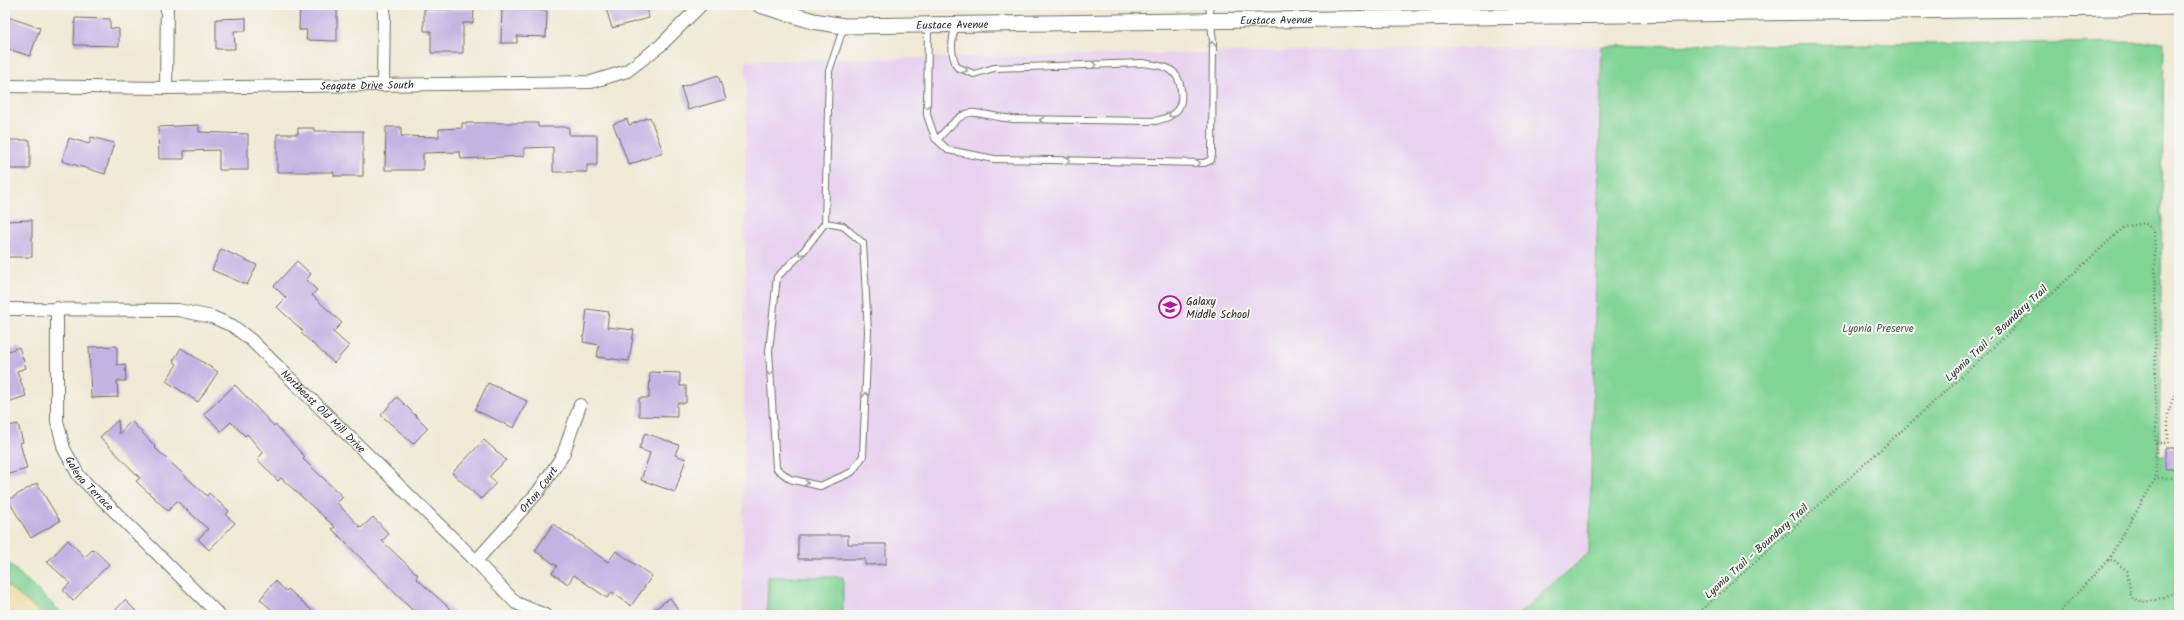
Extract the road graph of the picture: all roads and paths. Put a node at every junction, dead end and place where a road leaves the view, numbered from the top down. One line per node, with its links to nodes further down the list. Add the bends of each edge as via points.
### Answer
1 (167, 5): 14 (street)
2 (384, 5): 12 (street)
3 (701, 5): 12 (street, Seagate Drive South, via 661,45 627,71 591,82)
4 (760, 5): 11 (street, Eustace Avenue, via 813,22)
5 (1209, 5): 8 (lane)
6 (2150, 6): 7 (street, Eustace Avenue); 8 (street, Eustace Avenue)
7 (2179, 7)
8 (1209, 22): 10 (street, Eustace Avenue); 15 (lane, one-way to 8, via 948,150 994,159 1204,164 1211,160 1212,154 1212,42)
9 (928, 25): 10 (street, Eustace Avenue); 11 (street, Eustace Avenue); 15 (lane, one-way to 15, via 927,115)
10 (956, 25): 15 (lane, one-way to 15, via 951,38 952,58 957,67 974,74 994,68 1143,63 1166,68 1176,74 1181,88 1181,100 1177,110 1166,119 1155,121 1013,119 992,117 975,111 959,117)
11 (844, 26): 16 (lane, via 829,71)
12 (383, 85): 14 (street, Seagate Drive South)
13 (5, 86): 14 (street, Seagate Drive South)
14 (166, 88)
15 (937, 140)
16 (825, 222): 16 (lane, one-way to 16, via 802,253 777,278 769,351 776,468 790,479 820,486 852,472 863,456 868,331 863,243 843,226)
17 (57, 308): 18 (street, Northeast Old Mill Drive); 27 (street, Northeast Old Mill Drive, via 178,310 212,316 233,326 251,340); 29 (street, Galena Terrace, via 57,421 70,463 95,493)
18 (5, 309)
19 (2179, 313): 20 (path)
20 (2179, 321)
21 (2179, 382): 23 (path, via 2168,413 2168,443)
22 (580, 405): 27 (street, Orton Court, via 563,455 538,492)
23 (2156, 443): 24 (path, Lyonia Trail - Boundary Trail); 31 (path, Lyonia Trail - Boundary Trail, via 2155,248 2154,231 2145,222 2124,227)
24 (2156, 478): 25 (path); 26 (path)
25 (2179, 478)
26 (2108, 560): 28 (path, via 2114,560 2127,571 2131,597 2137,601 2152,602); 32 (path, via 2062,608)
27 (476, 561): 30 (street, Northeast Old Mill Drive, via 516,603)
28 (2179, 591)
29 (219, 615)
30 (545, 615)
31 (1696, 615)
32 (2060, 615)

